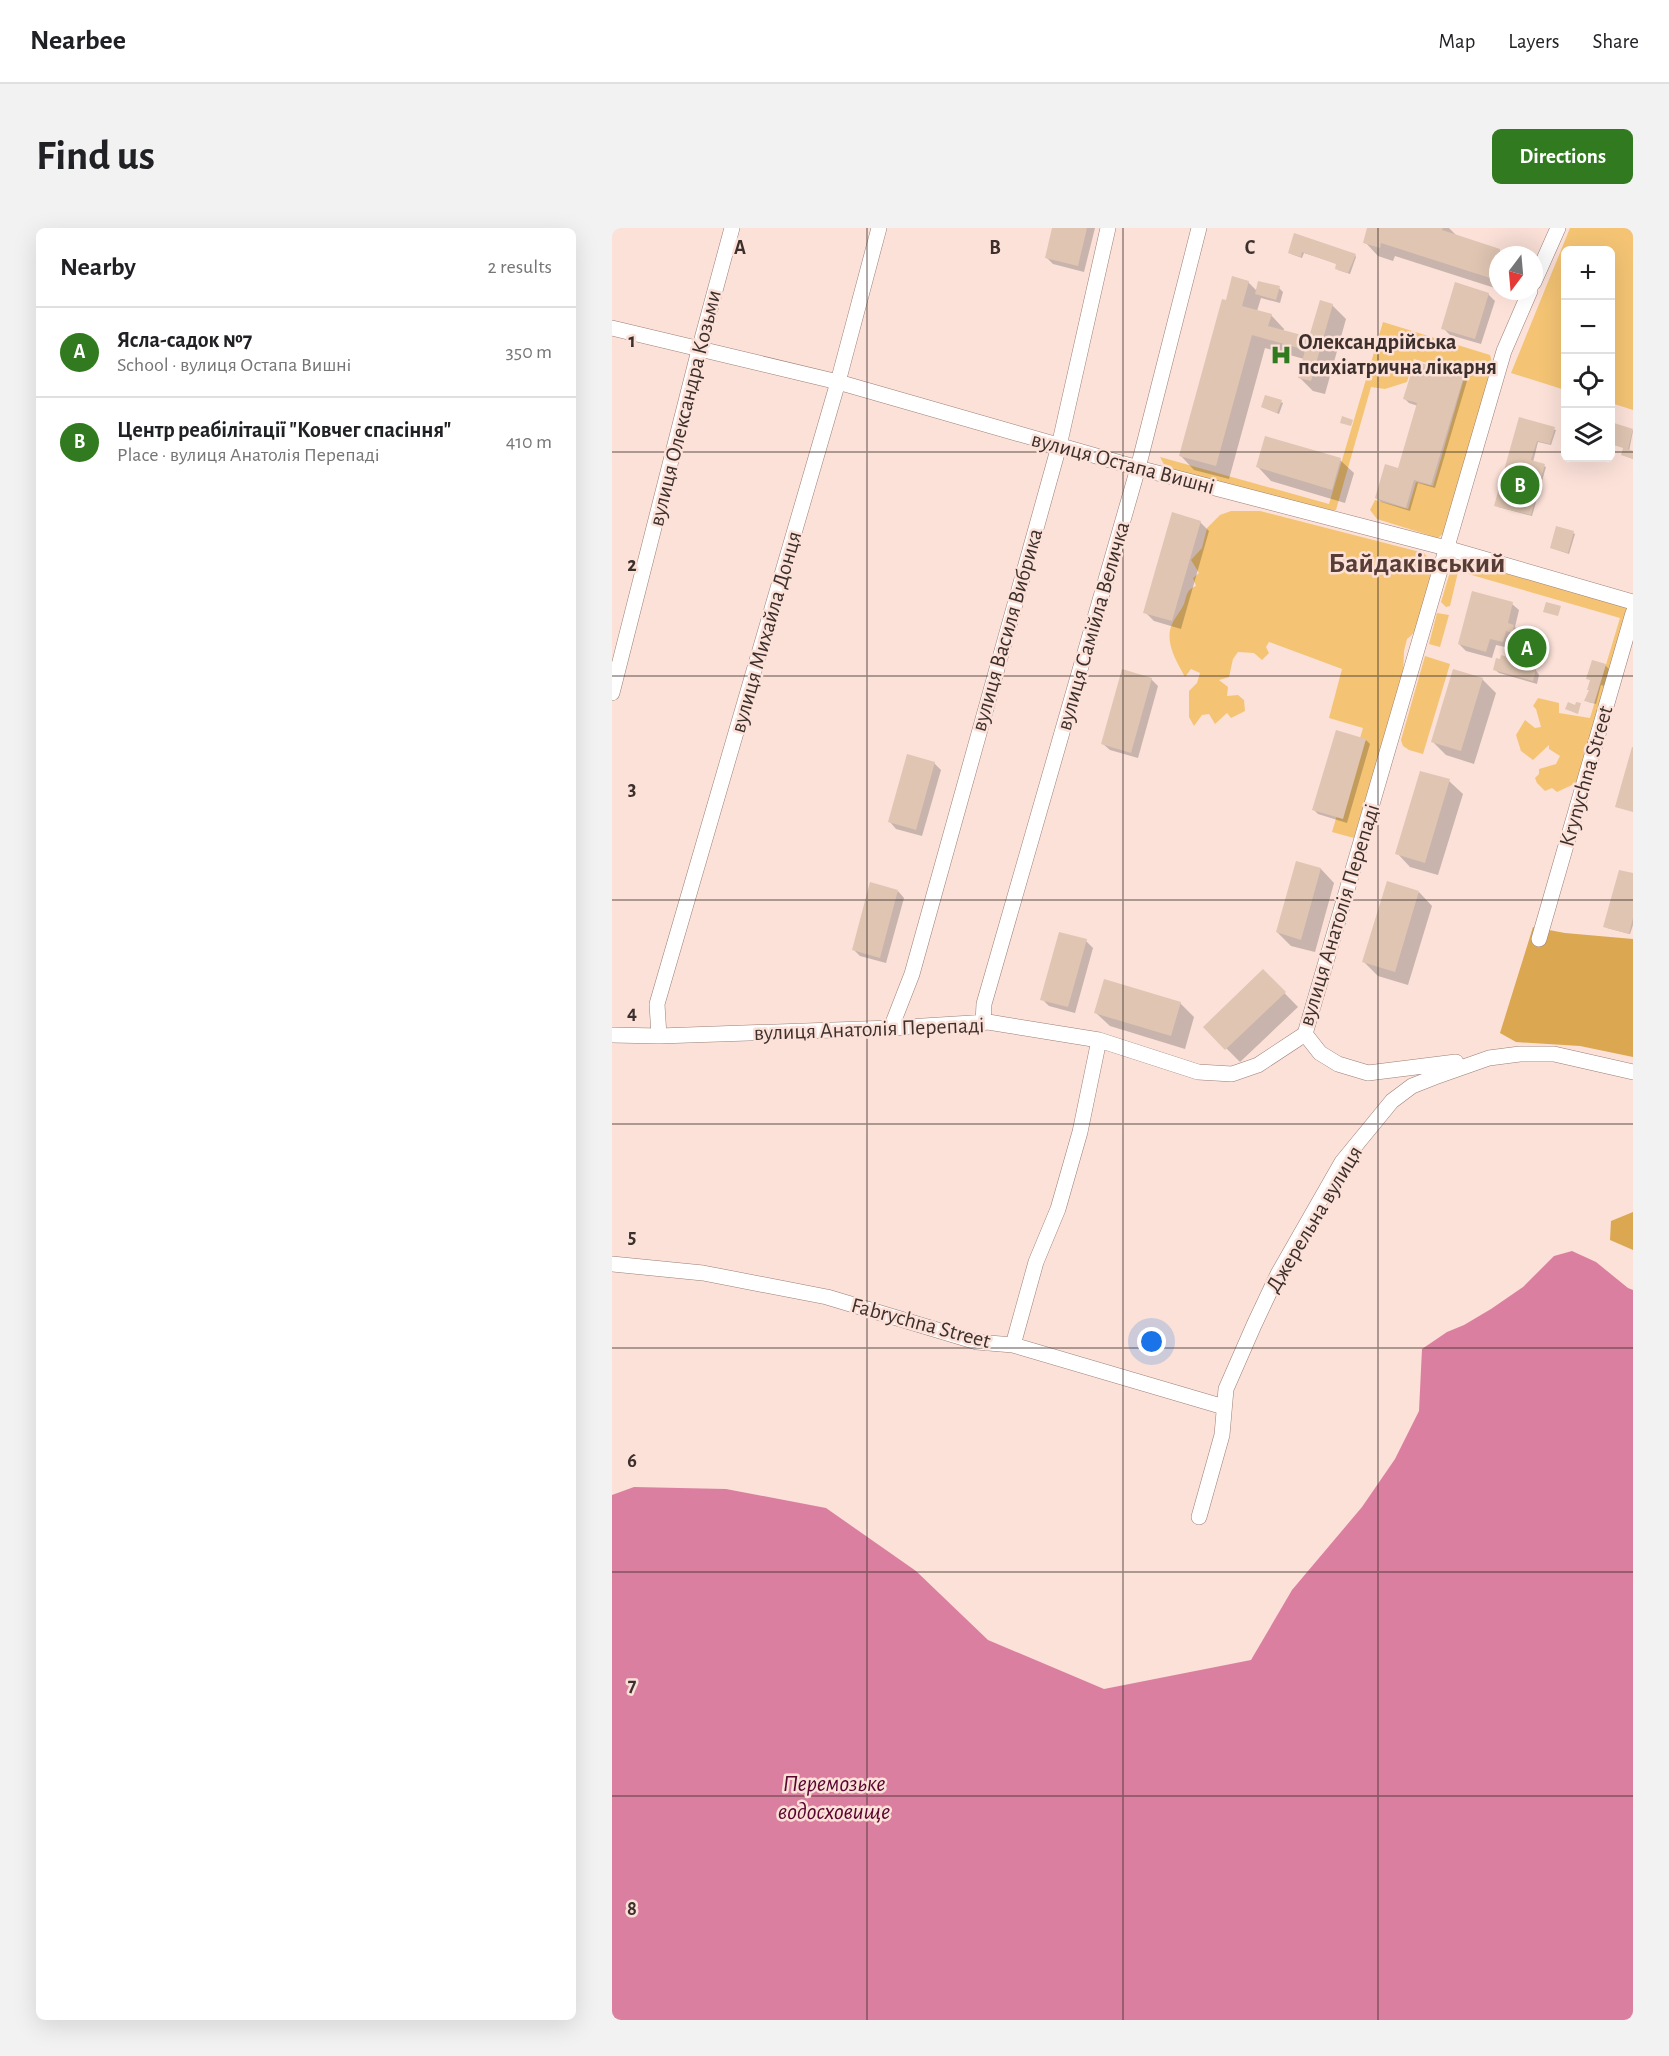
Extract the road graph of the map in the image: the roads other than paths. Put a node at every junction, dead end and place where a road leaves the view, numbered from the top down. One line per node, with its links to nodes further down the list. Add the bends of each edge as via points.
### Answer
1 (732, 228): 9 (street, вулиця Олександра Козьми)
2 (879, 228): 10 (street, вулиця Михайла Донця)
3 (1108, 228): 11 (street, вулиця Василя Вибрика)
4 (1199, 228): 12 (street, вулиця Самійла Величка)
5 (1558, 228): 6 (street)
6 (1543, 262)
7 (1526, 300): 13 (street, вулиця Анатолія Перепаді, via 1504,351)
8 (612, 328): 9 (street, вулиця Остапа Вишні)
9 (699, 350): 10 (street, вулиця Остапа Вишні); 16 (street, вулиця Олександра Козьми)
10 (838, 382): 11 (street, вулиця Остапа Вишні); 22 (street, вулиця Михайла Донця, via 657,1004)
11 (1059, 446): 12 (street, вулиця Остапа Вишні); 19 (street, вулиця Василя Вибрика, via 912,974)
12 (1138, 468): 13 (street, вулиця Остапа Вишні); 18 (street, вулиця Самійла Величка, via 984,1004)
13 (1446, 549): 14 (street, вулиця Остапа Вишні); 20 (street, вулиця Анатолія Перепаді)
14 (1633, 602)
15 (1633, 613): 17 (street, Krynychna Street)
16 (612, 693)
17 (1539, 939)
18 (983, 1023): 19 (street, вулиця Анатолія Перепаді); 23 (street, вулиця Анатолія Перепаді)
19 (891, 1028): 22 (street, вулиця Анатолія Перепаді)
20 (1305, 1034): 23 (street, вулиця Анатолія Перепаді, via 1258,1065 1232,1074 1198,1072); 24 (street, via 1320,1053 1338,1064 1368,1073)
21 (612, 1035): 22 (street, вулиця Анатолія Перепаді)
22 (658, 1036)
23 (1099, 1040): 27 (street, via 1080,1132)
24 (1489, 1058): 25 (street, Джерельна вулиця, via 1554,1054); 28 (street, Джерельна вулиця, via 1412,1086 1392,1101 1342,1162 1278,1274 1226,1389)
25 (1633, 1072)
26 (612, 1264): 27 (street, Fabrychna Street, via 703,1273 827,1297 977,1342)
27 (1013, 1345): 28 (street, Fabrychna Street)
28 (1224, 1407): 29 (street, Джерельна вулиця, via 1222,1435)
29 (1199, 1517)

